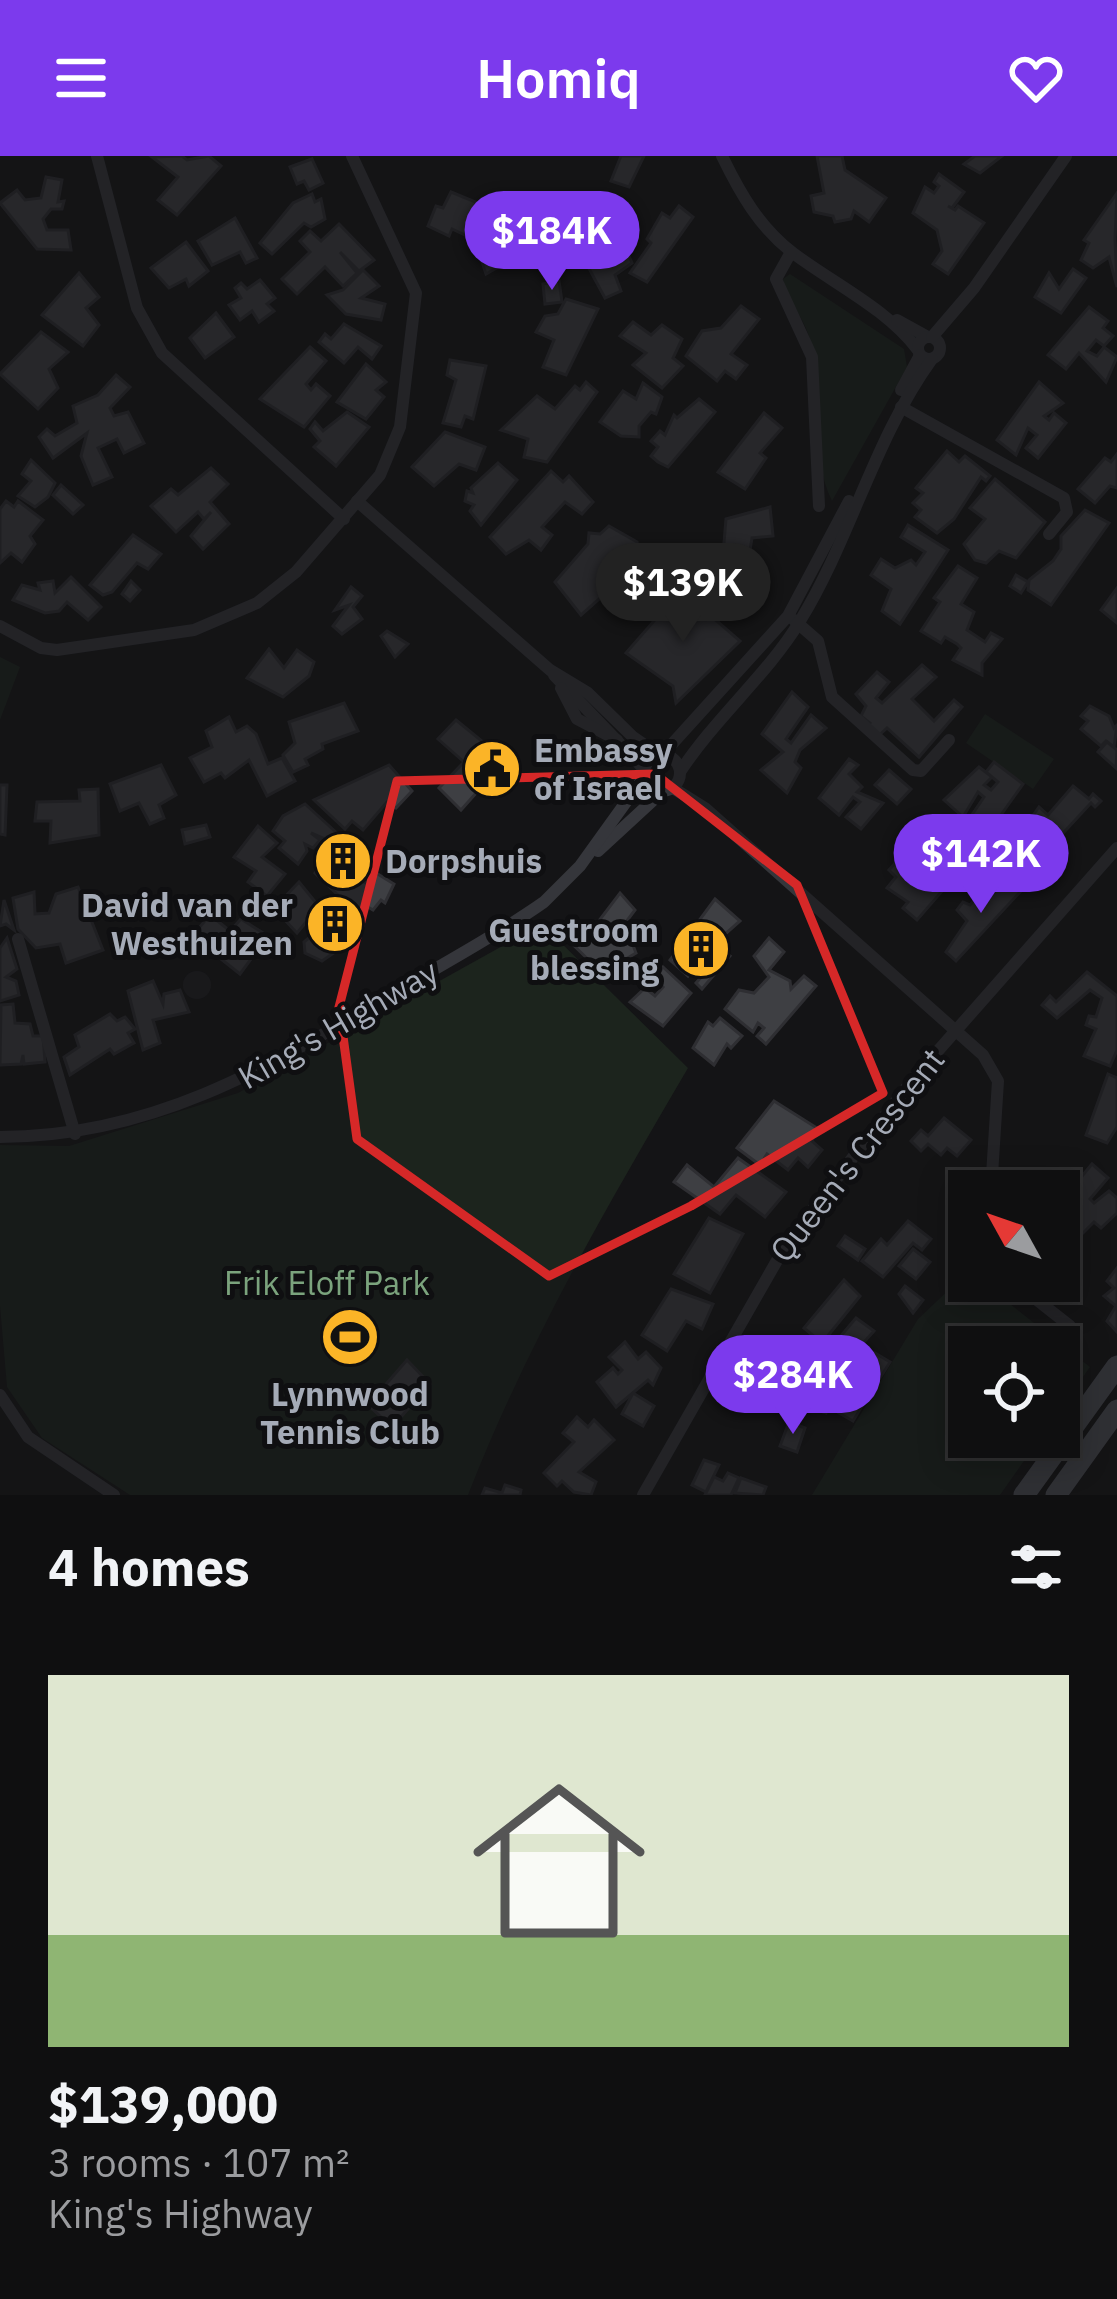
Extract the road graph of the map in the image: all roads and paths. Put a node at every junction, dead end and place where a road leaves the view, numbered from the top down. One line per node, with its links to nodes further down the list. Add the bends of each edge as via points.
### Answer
1 (97, 156): 10 (street, via 137,308 162,353)
2 (352, 156): 8 (street, via 416,293 400,427 380,475)
3 (722, 156): 5 (street, via 751,209)
4 (1066, 156): 6 (street)
5 (791, 252): 6 (street); 9 (street, via 776,279 812,357)
6 (928, 347): 7 (street, King's Highway); 12 (street, King's Highway)
7 (901, 407): 11 (street, via 1064,498 1067,512); 12 (street, King's Highway)
8 (357, 501): 10 (street); 14 (street)
9 (819, 506)
10 (344, 519): 13 (street, via 280,586 194,630 57,650)
11 (1049, 534)
12 (793, 620): 15 (street, via 818,641 832,697 914,770); 16 (street, King's Highway); 18 (street, King's Highway)
13 (0, 626)
14 (550, 670): 16 (street); 17 (street)
15 (949, 740)
16 (661, 754): 17 (street, King's Highway); 18 (street, via 674,759)
17 (644, 773): 18 (street, via 650,787); 20 (street, King's Highway)
18 (674, 782): 20 (street, King's Highway); 22 (street)
19 (1117, 848): 22 (street, Queen's Crescent)
20 (580, 866): 23 (street, King's Highway, via 512,925 244,1081)
21 (18, 939): 23 (street)
22 (956, 1029): 25 (street, via 998,1081); 33 (street, Queen's Crescent, via 771,1265)
23 (75, 1134): 24 (street, King's Highway)
24 (0, 1137)
25 (992, 1170)
26 (1040, 1302): 27 (street)
27 (1070, 1326)
28 (1117, 1366): 34 (main road)
29 (0, 1395): 31 (street)
30 (1117, 1410): 35 (main road)
31 (4, 1414): 32 (street)
32 (114, 1495)
33 (643, 1495)
34 (1024, 1495)
35 (1056, 1495)

